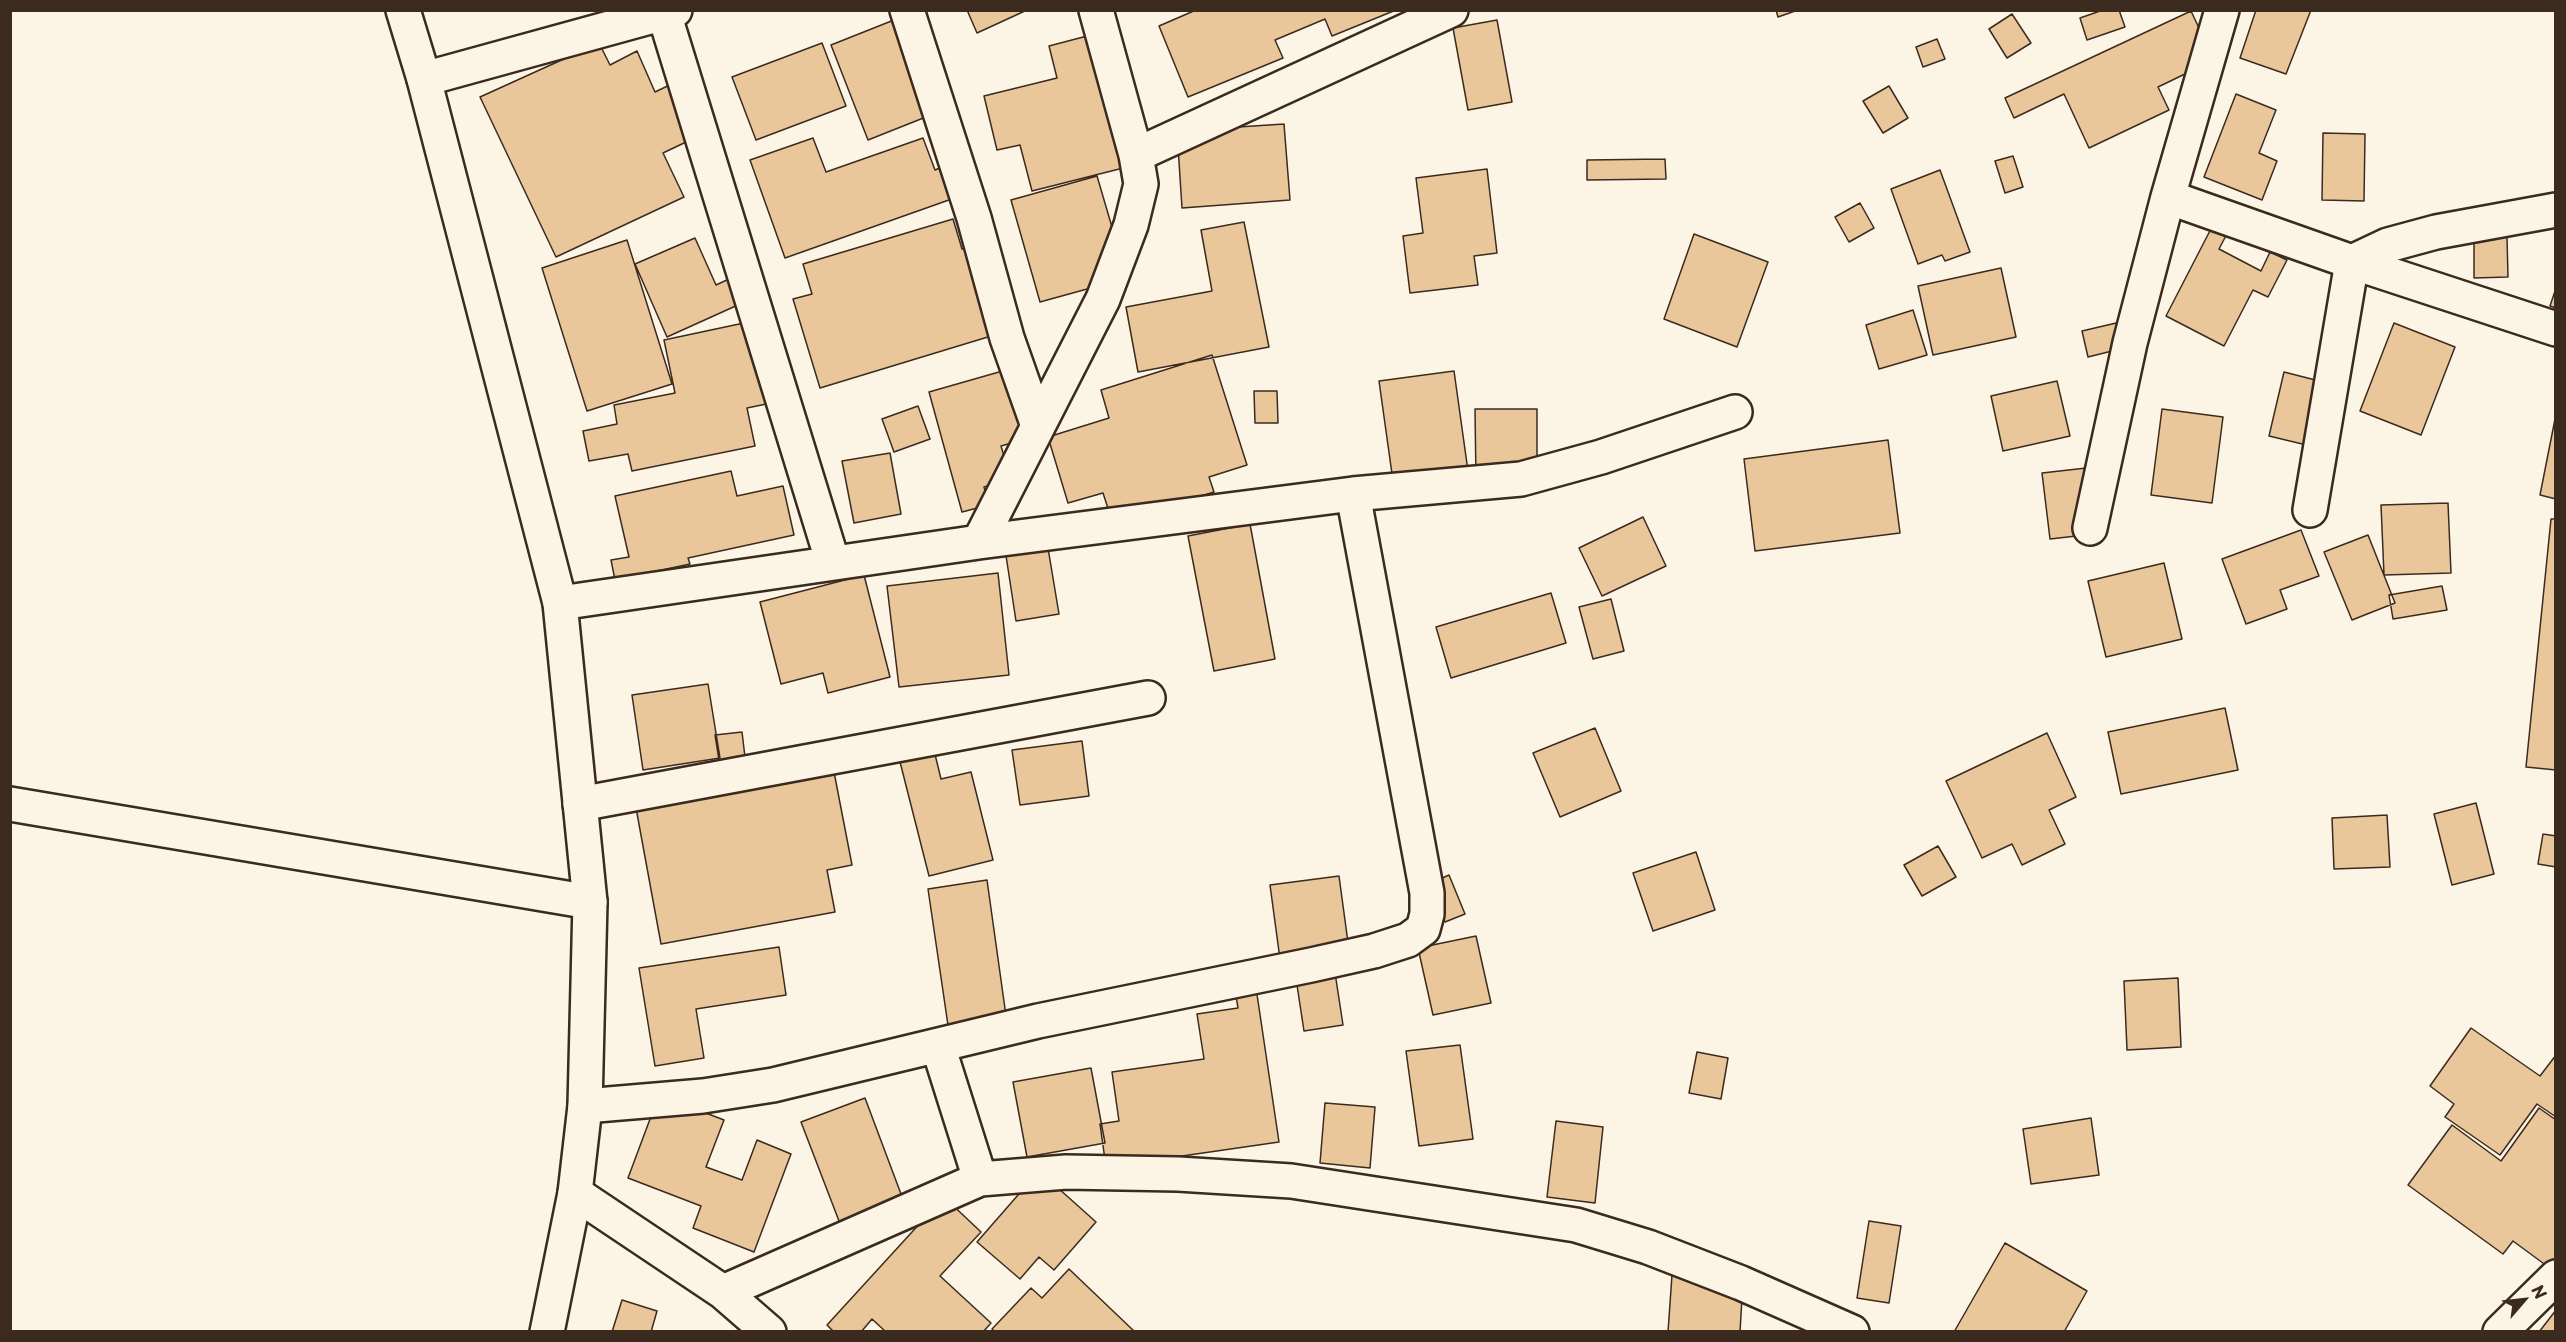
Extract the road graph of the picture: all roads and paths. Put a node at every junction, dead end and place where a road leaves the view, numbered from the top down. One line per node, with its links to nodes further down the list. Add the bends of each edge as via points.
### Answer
1 (403, 10): 7 (street)
2 (907, 10): 14 (street, via 974,218 1007,338)
3 (1096, 10): 8 (street)
4 (1451, 10): 8 (street)
5 (2222, 10): 9 (street)
6 (668, 12): 7 (street); 19 (street)
7 (424, 80): 20 (street)
8 (1136, 155): 14 (street, via 1141,184 1131,225 1103,299)
9 (2168, 197): 11 (street); 17 (street, via 2130,343)
10 (2556, 210): 11 (street, via 2436,232 2388,245)
11 (2352, 262): 12 (street); 16 (street)
12 (2556, 329)
13 (1735, 411): 15 (street, via 1539,475)
14 (1038, 426): 18 (street)
15 (1353, 494): 18 (street); 25 (street, via 1427,893 1423,928 1408,940 1374,951 1038,1021)
16 (2310, 510)
17 (2090, 528)
18 (979, 542): 19 (street)
19 (833, 563): 20 (street)
20 (560, 603): 23 (street)
21 (1148, 698): 23 (street)
22 (10, 804): 24 (street)
23 (580, 804): 24 (street)
24 (590, 902): 26 (street)
25 (938, 1046): 26 (street, via 773,1085 702,1096); 27 (street)
26 (585, 1106): 28 (street)
27 (980, 1179): 30 (street); 33 (street, via 1066,1172 1291,1181 1576,1225 1648,1247 1741,1283)
28 (575, 1193): 30 (street); 31 (street)
29 (2556, 1277): 34 (street)
30 (723, 1293): 32 (street)
31 (547, 1332)
32 (769, 1332)
33 (1852, 1332)
34 (2500, 1332)

